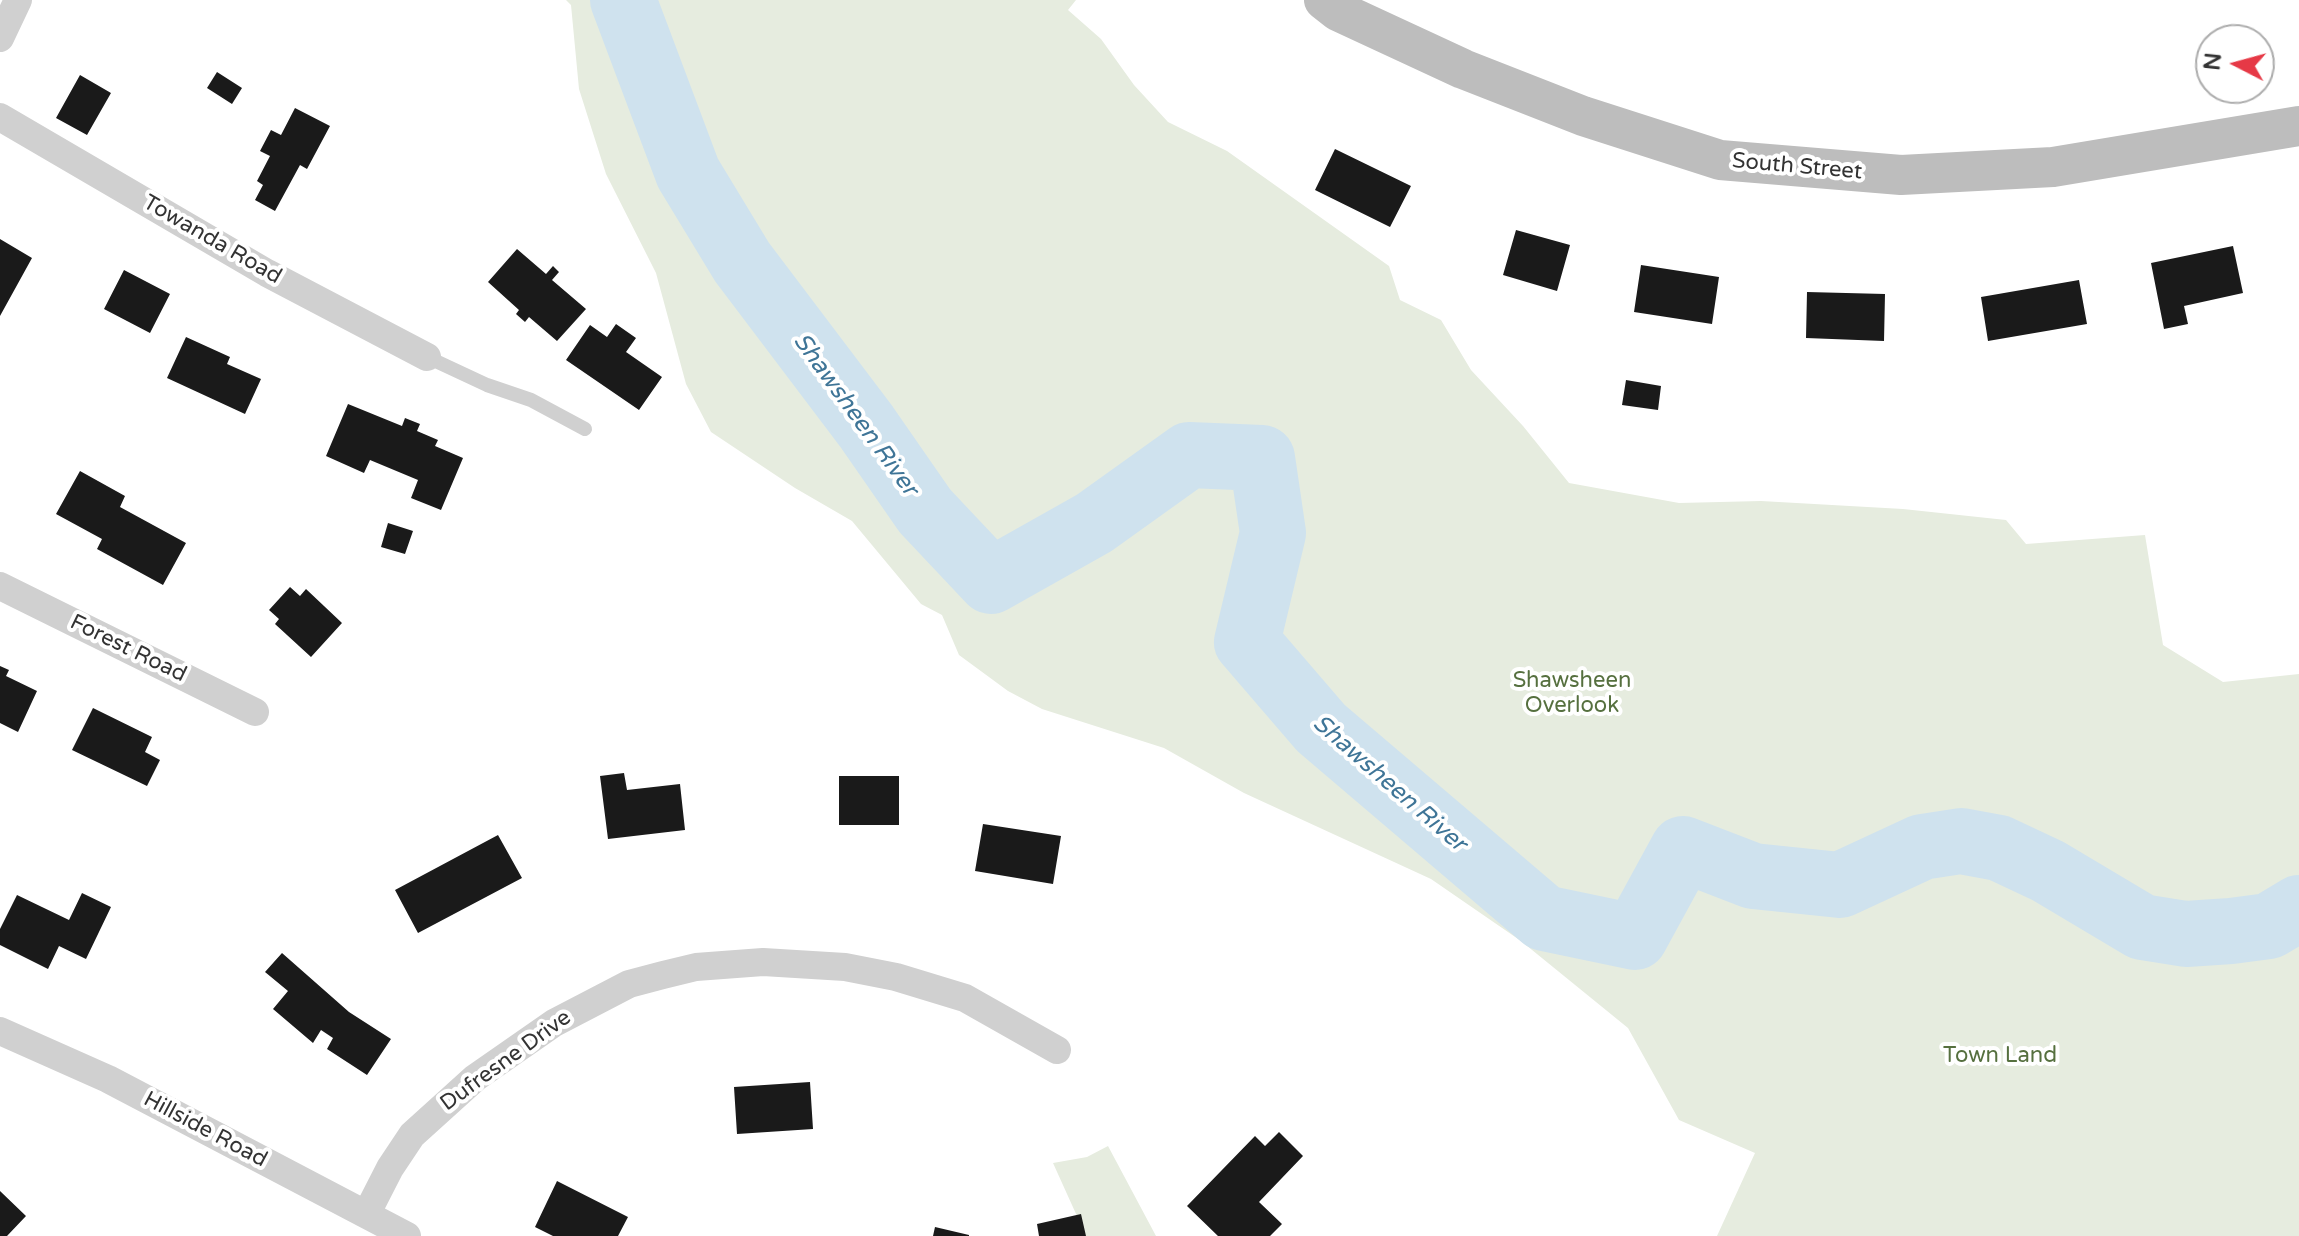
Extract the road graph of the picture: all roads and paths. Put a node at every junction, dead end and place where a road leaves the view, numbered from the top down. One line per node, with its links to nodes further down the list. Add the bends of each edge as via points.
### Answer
1 (18, 0): 3 (street)
2 (1324, 0): 5 (street, South Street, via 1463,69 1583,116 1720,160 1901,175 2053,167)
3 (0, 38)
4 (0, 117): 6 (street, Towanda Road, via 267,273)
5 (2299, 126)
6 (427, 357): 7 (lane)
7 (585, 429)
8 (0, 586): 9 (street, Forest Road)
9 (255, 712)
10 (0, 1031): 12 (street, Hillside Road, via 108,1079)
11 (1057, 1050): 12 (street, Dufresne Drive, via 965,998 883,974 776,962 674,972 629,984 554,1023 475,1078 412,1135)
12 (367, 1213): 13 (street, Hillside Road)
13 (407, 1236)

